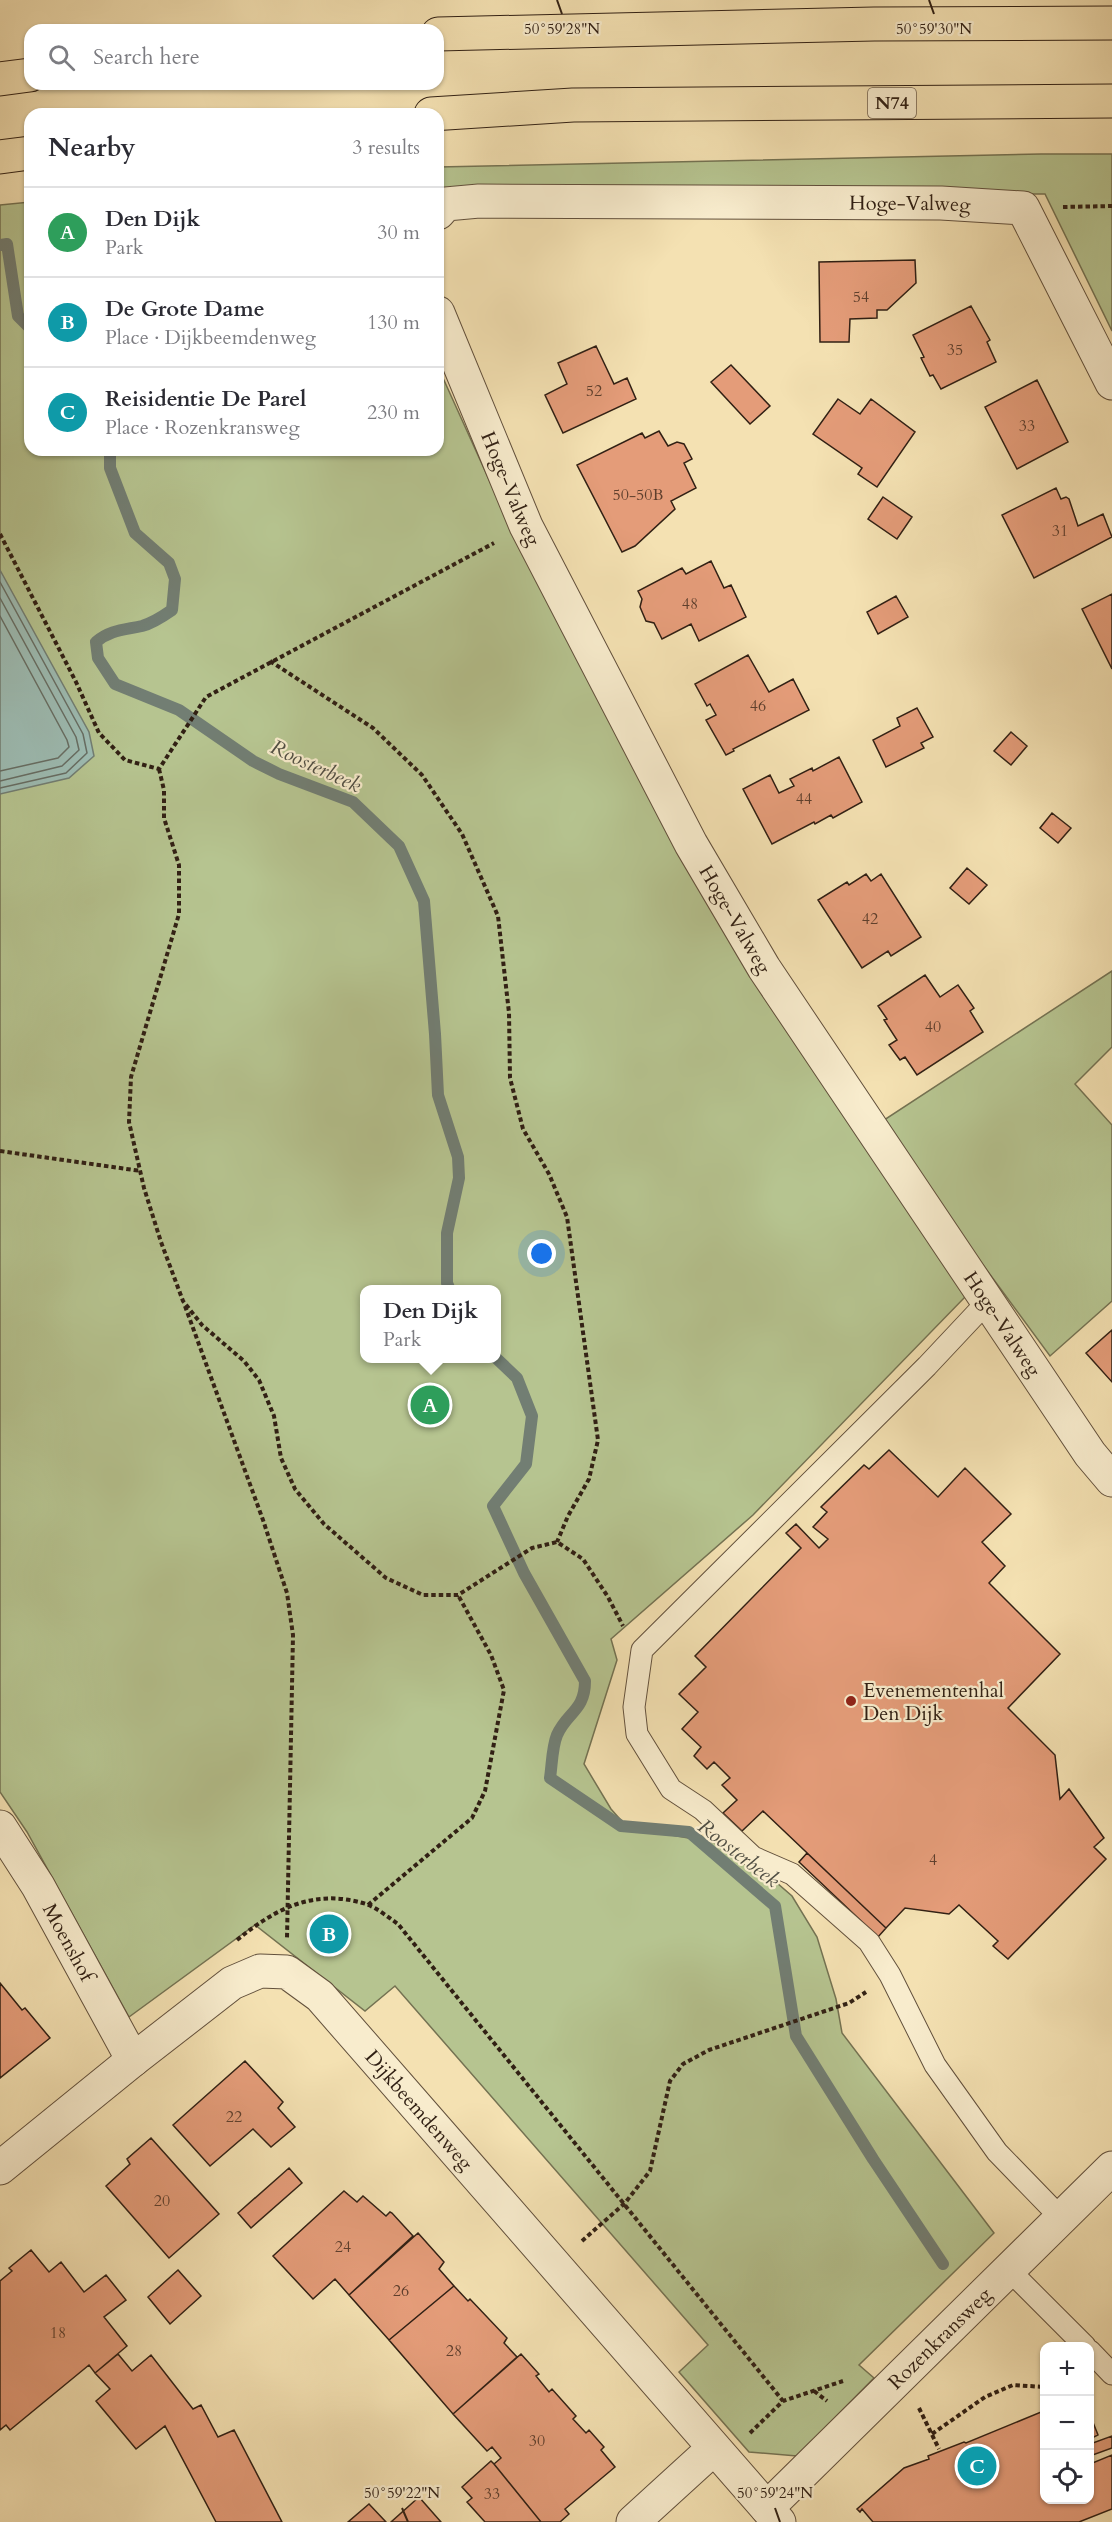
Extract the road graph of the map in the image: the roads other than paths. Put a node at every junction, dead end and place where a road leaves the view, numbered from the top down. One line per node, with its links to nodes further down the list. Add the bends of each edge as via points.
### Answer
1 (1112, 23): 2 (highway)
2 (444, 34)
3 (24, 76): 4 (highway)
4 (0, 79)
5 (1112, 101): 6 (highway, N74, via 573,105)
6 (444, 113)
7 (24, 154): 8 (highway)
8 (0, 157)
9 (444, 206): 11 (street, Hoge-Valweg, via 479,201 941,203 1023,208)
10 (444, 328): 12 (street, Hoge-Valweg, via 526,526 692,844 764,968)
11 (1112, 383)
12 (987, 1301): 13 (street, Hoge-Valweg, via 1090,1454); 18 (lane, via 642,1650 634,1707 637,1734 671,1789 703,1810 753,1857 792,1874 869,1942 935,2065 997,2152)
13 (1112, 1480)
14 (0, 1827): 15 (street, Moenshof, via 38,1886)
15 (133, 2060): 16 (street); 23 (street, Dijkbeemdenweg, via 232,1983 260,1971 287,1972 320,1995)
16 (0, 2168)
17 (1112, 2168): 18 (street, Rozenkransweg)
18 (1061, 2218): 19 (street, Rozenkransweg)
19 (1009, 2270): 20 (lane); 24 (street, Rozenkransweg)
20 (1081, 2342)
21 (1094, 2356): 22 (lane)
22 (1112, 2374)
23 (718, 2454): 24 (street, Dijkbeemdenweg); 25 (street)
24 (773, 2515)
25 (633, 2522)

